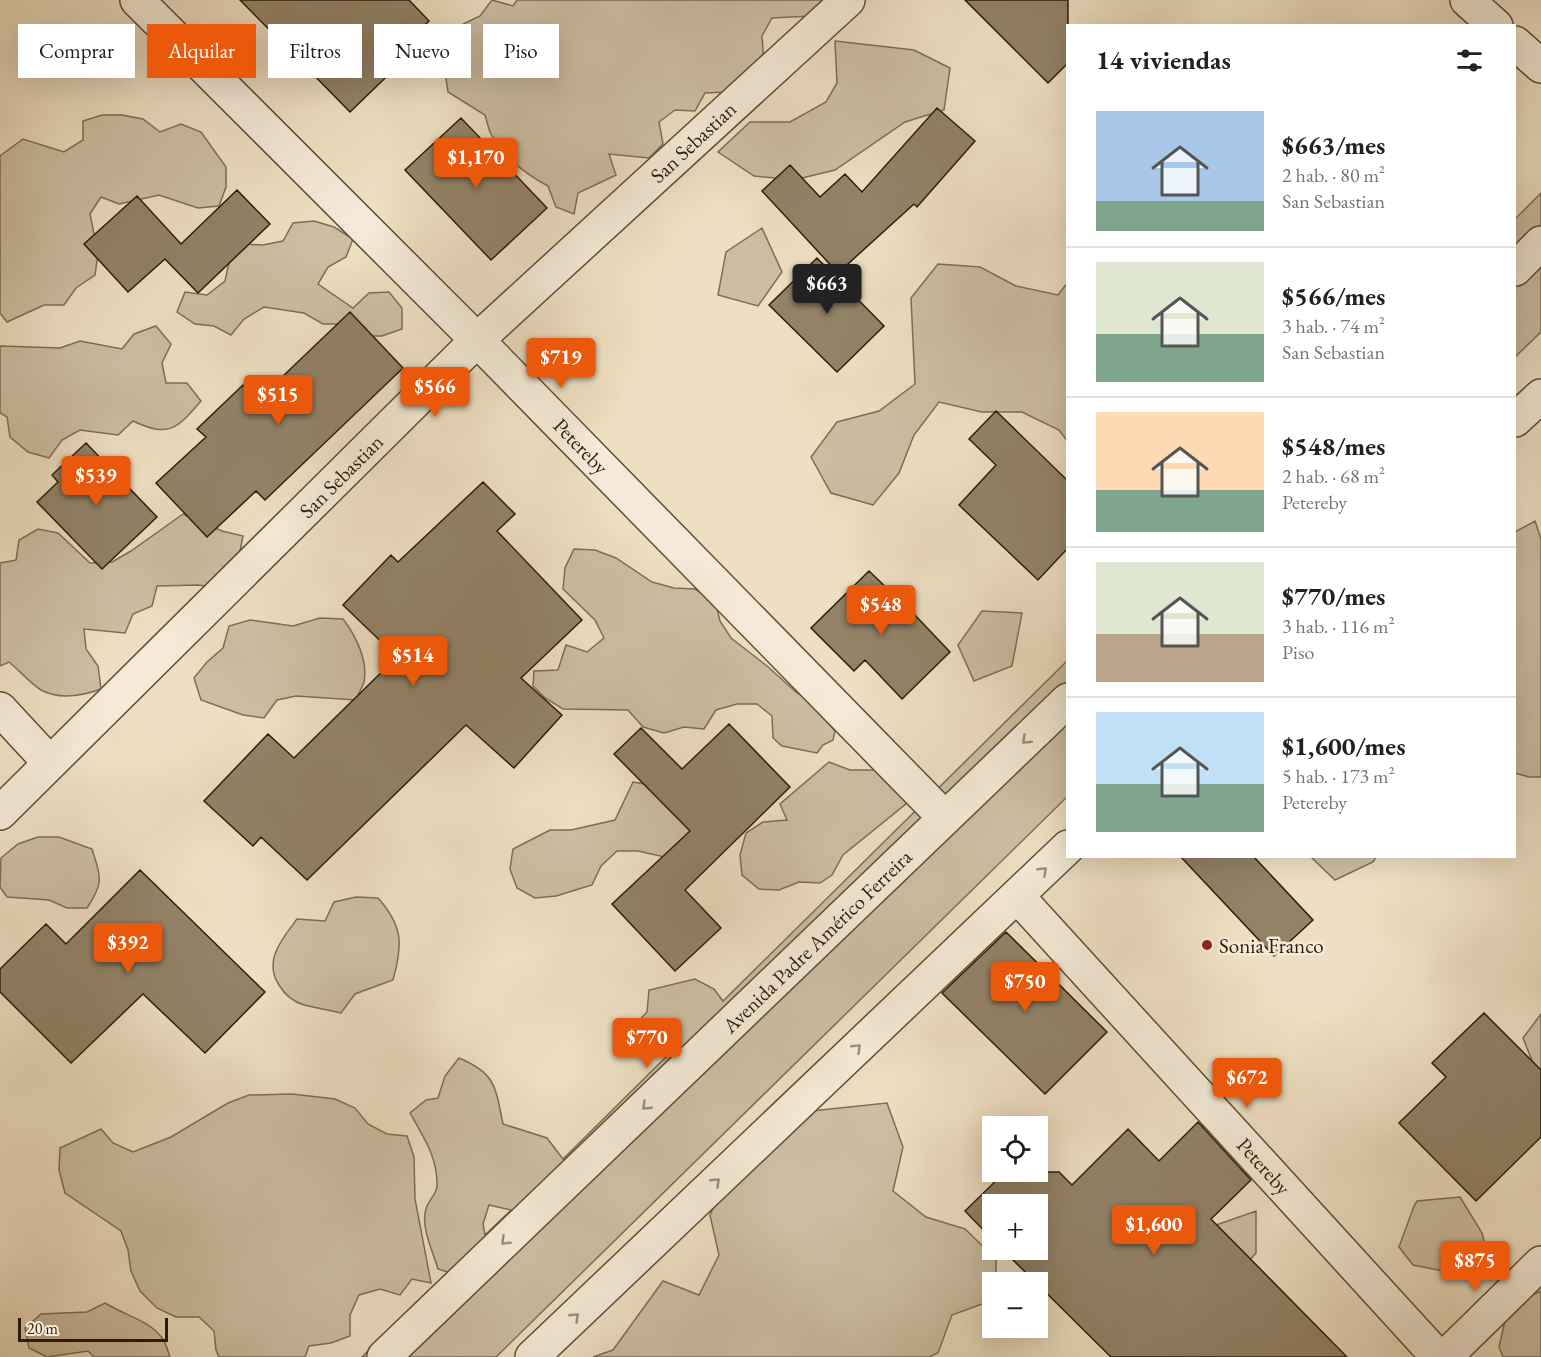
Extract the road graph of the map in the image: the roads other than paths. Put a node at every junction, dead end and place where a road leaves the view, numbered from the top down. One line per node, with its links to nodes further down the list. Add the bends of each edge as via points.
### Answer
1 (137, 0): 9 (street, Petereby)
2 (848, 0): 9 (street, San Sebastian)
3 (1467, 0): 4 (street)
4 (1494, 24)
5 (1516, 44): 6 (street)
6 (1541, 66)
7 (1541, 243): 8 (street)
8 (1516, 268)
9 (477, 340): 14 (street, San Sebastian); 16 (street, Petereby)
10 (1541, 396): 11 (street)
11 (1516, 419)
12 (1066, 702): 16 (street, Avenida Padre Américo Ferreira, one-way to 16)
13 (0, 709): 14 (street)
14 (50, 763): 15 (street, San Sebastian)
15 (0, 813)
16 (945, 818): 20 (street, Avenida Padre Américo Ferreira, one-way to 20)
17 (1066, 849): 18 (street, one-way to 17)
18 (1017, 896): 21 (street, one-way to 18); 22 (street, Petereby)
19 (1541, 1263): 23 (street)
20 (384, 1357)
21 (532, 1357)
22 (1438, 1357)
23 (1445, 1357)

